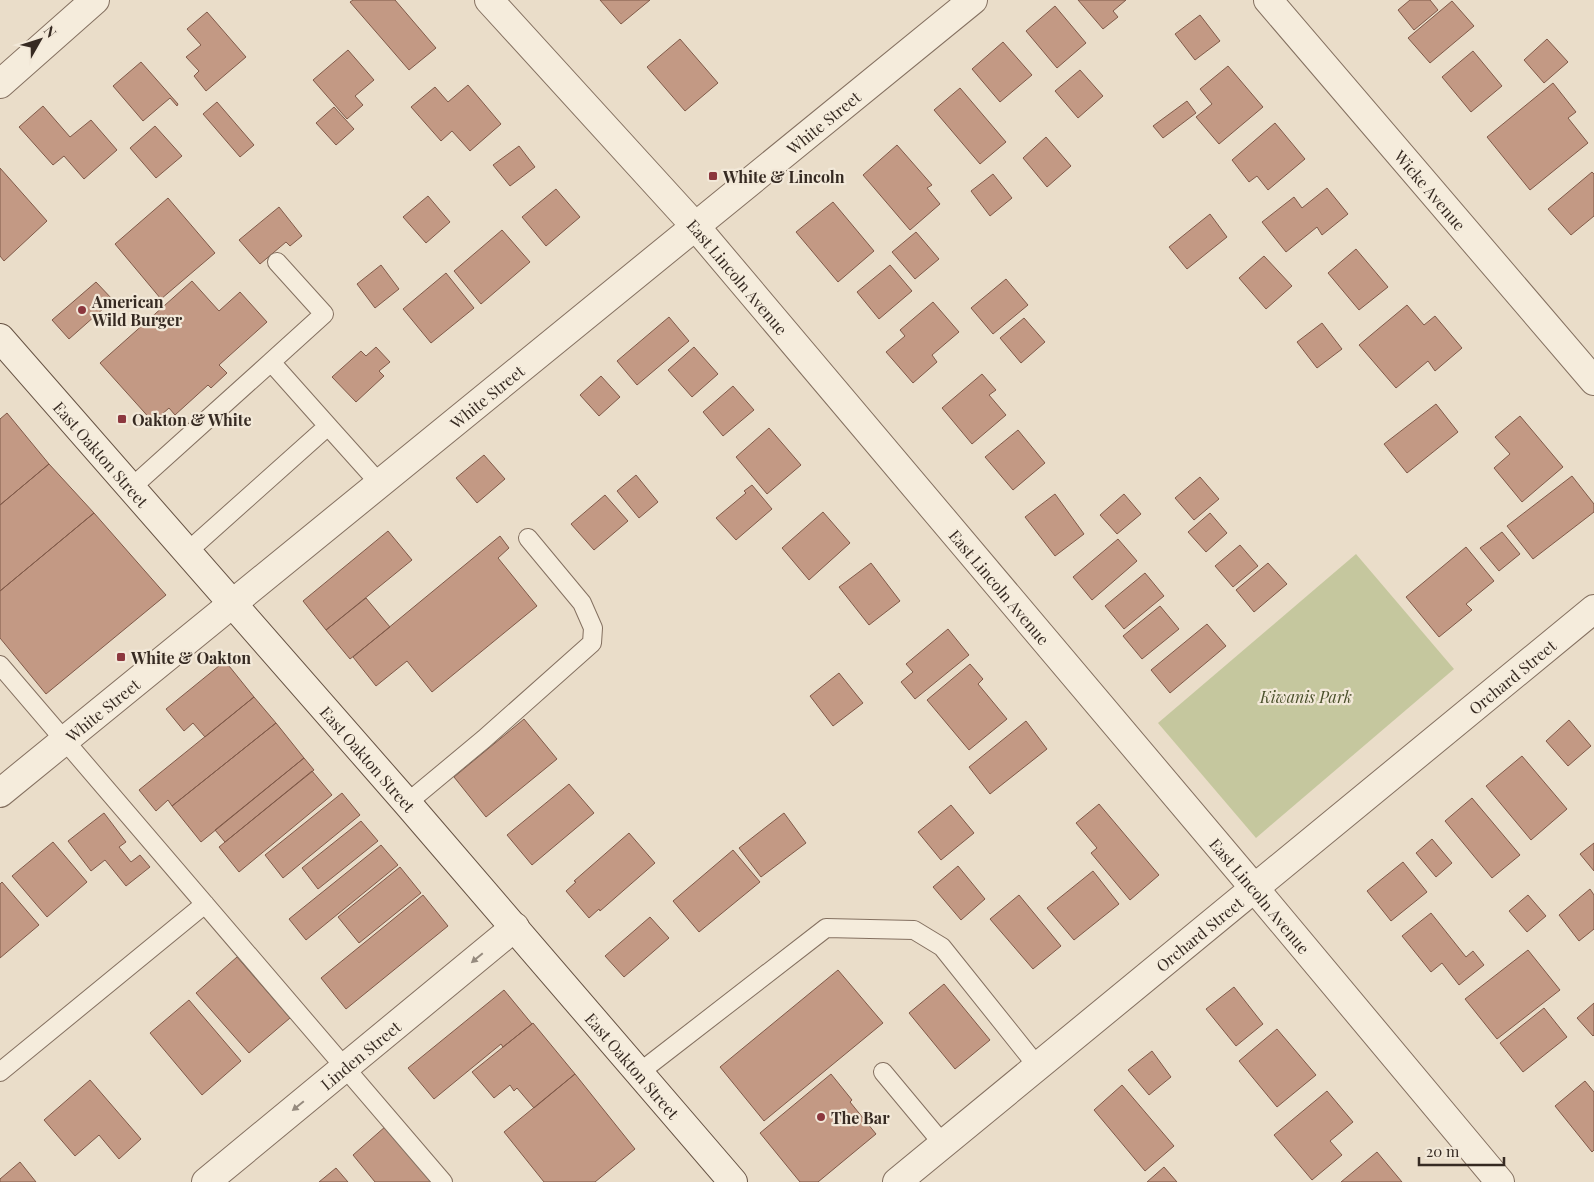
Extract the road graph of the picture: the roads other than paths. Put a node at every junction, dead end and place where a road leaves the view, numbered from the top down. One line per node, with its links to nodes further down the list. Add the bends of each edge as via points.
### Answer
1 (95, 0): 5 (street)
2 (489, 0): 6 (street, East Lincoln Avenue)
3 (973, 0): 6 (street, White Street)
4 (1268, 0): 10 (street, Wicke Avenue)
5 (0, 84)
6 (696, 227): 12 (street, White Street); 22 (street, East Lincoln Avenue)
7 (277, 262): 9 (lane, via 324,314)
8 (0, 338): 13 (street, East Oakton Street)
9 (271, 362): 11 (lane); 13 (lane)
10 (1594, 381)
11 (328, 426): 12 (lane); 15 (lane)
12 (380, 484): 16 (street, White Street)
13 (131, 488): 15 (street, East Oakton Street)
14 (528, 538): 21 (lane, via 582,603 594,628 592,643)
15 (187, 552): 16 (street, East Oakton Street)
16 (233, 604): 19 (street, White Street); 21 (street, East Oakton Street)
17 (1594, 609): 22 (street, Orchard Street)
18 (0, 665): 19 (lane)
19 (65, 741): 20 (street, White Street); 23 (lane)
20 (3, 785)
21 (407, 803): 24 (street, East Oakton Street)
22 (1255, 889): 25 (street, Orchard Street); 35 (street, East Lincoln Avenue)
23 (205, 904): 26 (lane); 27 (lane)
24 (515, 927): 26 (street, Linden Street, one-way to 26); 28 (street, East Oakton Street)
25 (1038, 1067): 28 (lane, via 942,947 914,930 826,928); 30 (street, Orchard Street)
26 (345, 1068): 31 (street, Linden Street, one-way to 31); 32 (lane)
27 (0, 1072)
28 (640, 1072): 33 (street, East Oakton Street)
29 (883, 1072): 30 (lane)
30 (943, 1144): 34 (street, Orchard Street)
31 (206, 1182)
32 (443, 1182)
33 (733, 1182)
34 (897, 1182)
35 (1500, 1182)

